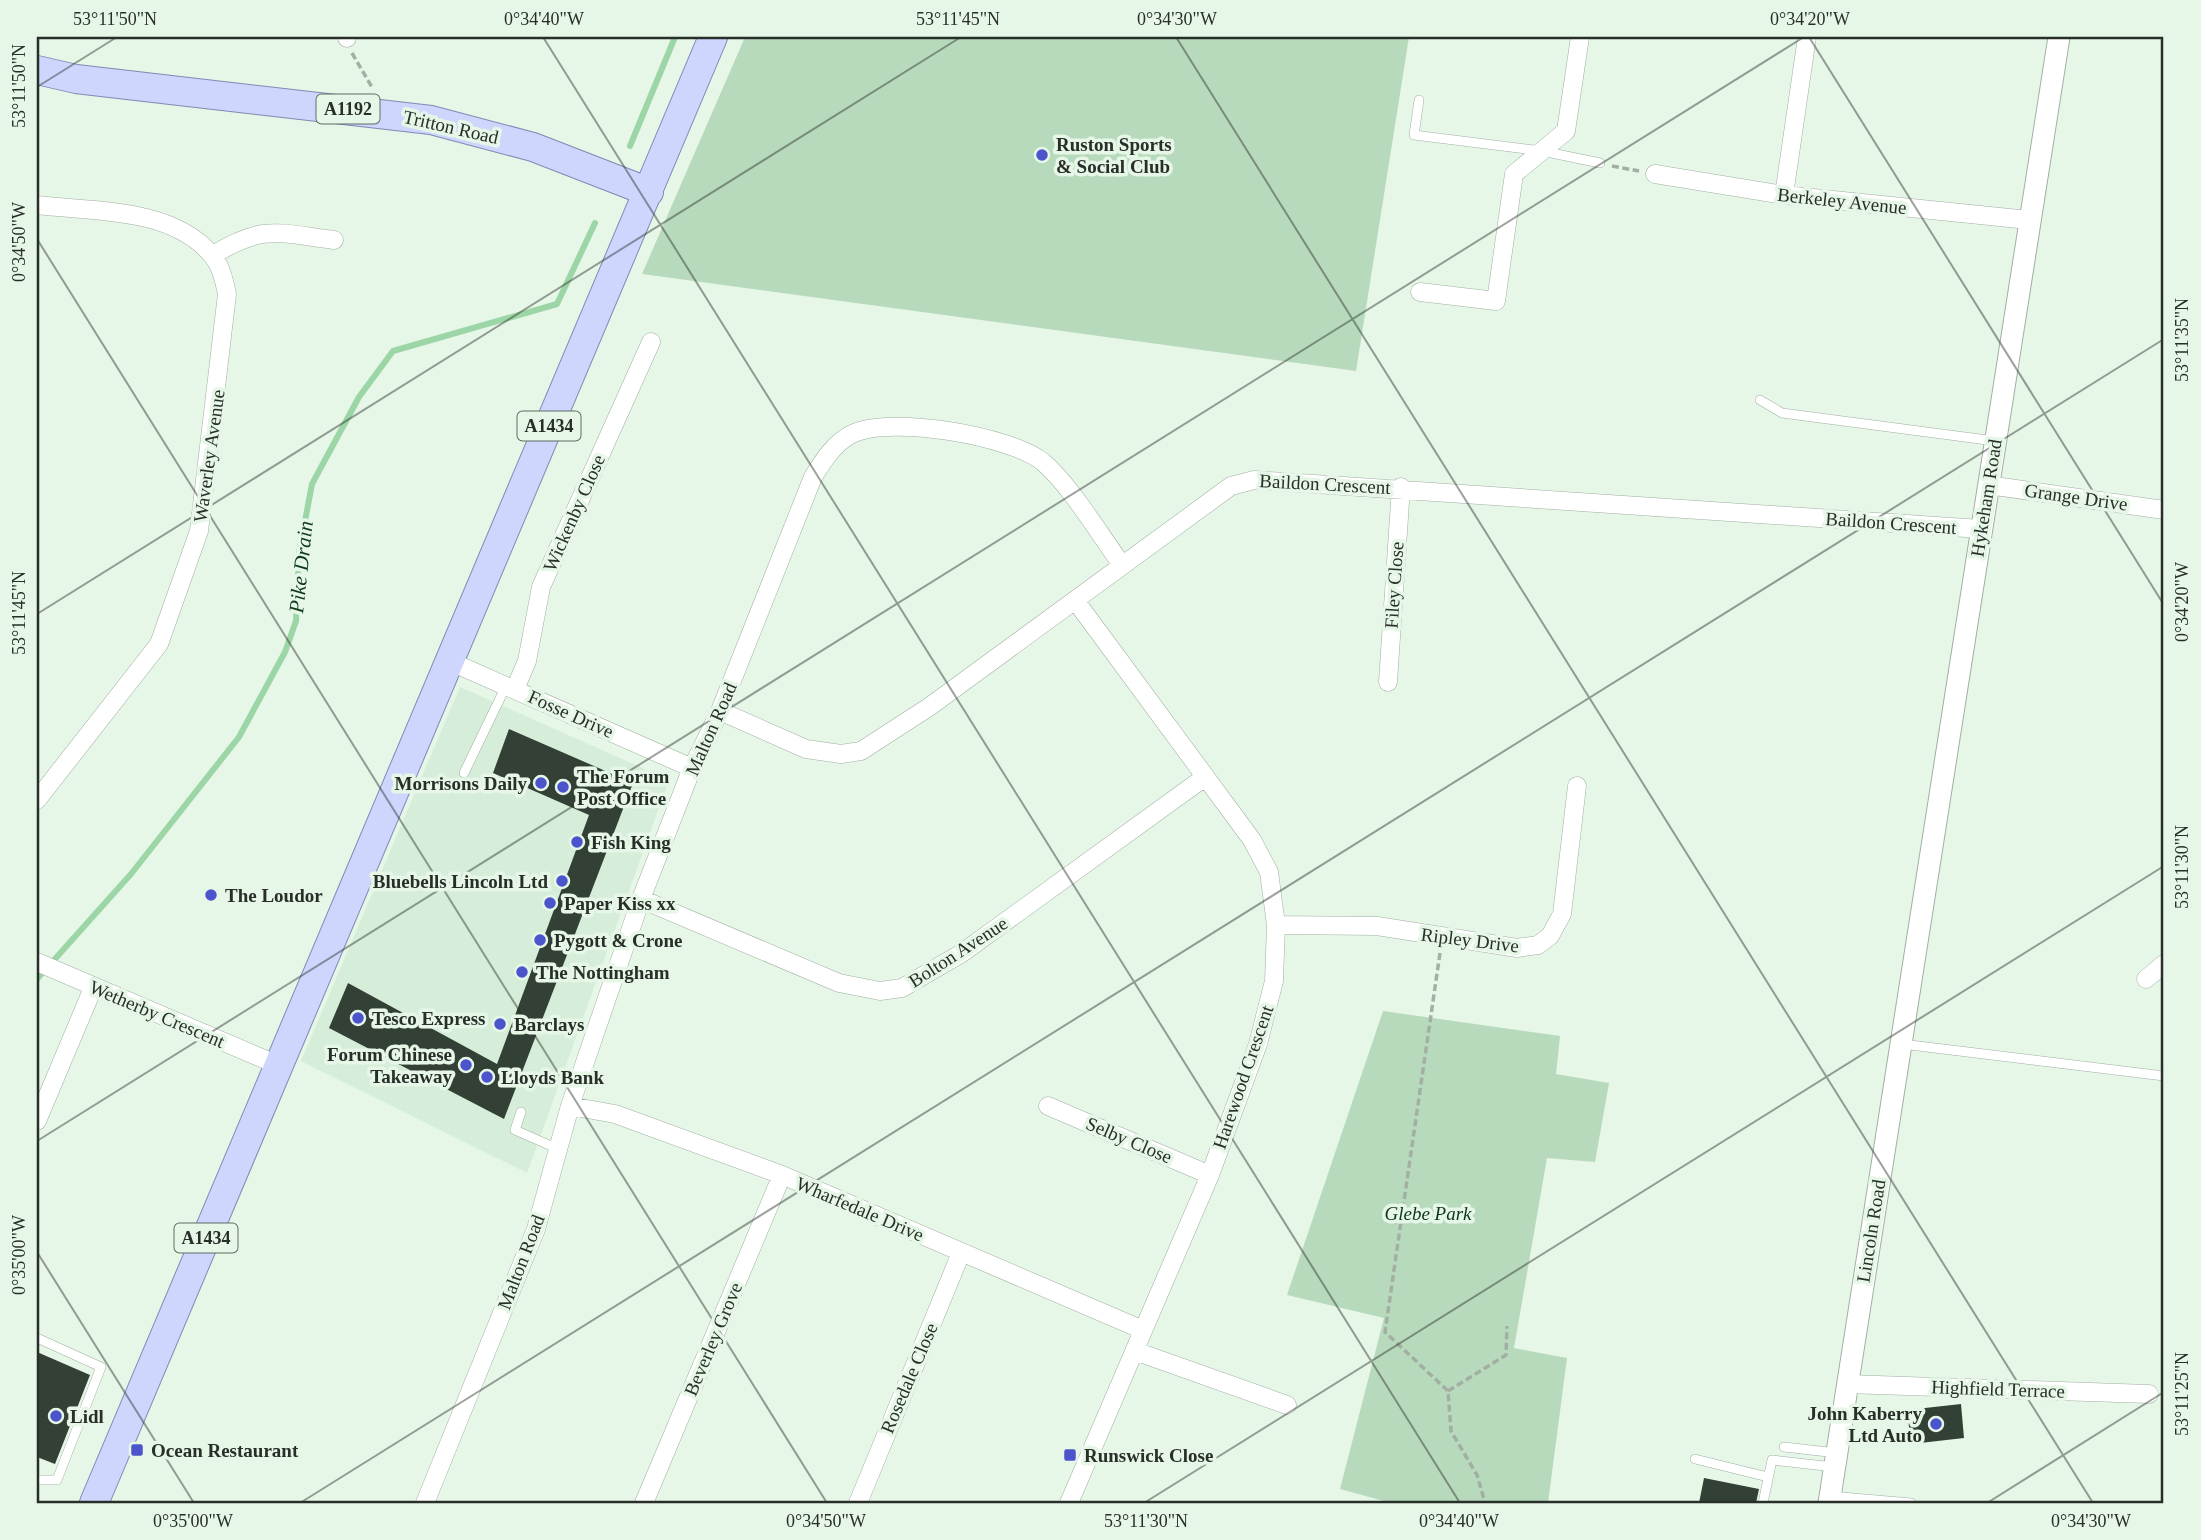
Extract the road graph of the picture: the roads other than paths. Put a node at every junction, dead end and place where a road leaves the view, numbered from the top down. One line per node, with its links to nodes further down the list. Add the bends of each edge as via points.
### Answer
1 (713, 37): 10 (main road, A1434)
2 (1580, 37): 7 (street, via 1566,131)
3 (1807, 37): 11 (street)
4 (2059, 37): 13 (street, Hykeham Road)
5 (37, 70): 10 (main road, Tritton Road / A1192, via 468,128 533,147)
6 (1419, 100): 7 (lane, via 1414,135)
7 (1542, 151): 8 (lane); 16 (street, via 1514,174 1496,301)
8 (1600, 163)
9 (1655, 174): 11 (street, Berkeley Avenue)
10 (649, 192): 26 (main road, A1434)
11 (1784, 195): 13 (street, Berkeley Avenue)
12 (37, 205): 15 (street, Waverley Avenue, via 168,223)
13 (2029, 220): 19 (street, Hykeham Road)
14 (334, 240): 15 (street, via 268,232 252,234)
15 (212, 255): 34 (street, Waverley Avenue, via 228,294 227,320 199,531 159,644)
16 (1420, 292)
17 (651, 342): 28 (street, Wickenby Close, via 541,587 527,661)
18 (1760, 400): 19 (lane, via 1783,414)
19 (1995, 441): 20 (street, Hykeham Road)
20 (1988, 485): 22 (street, Grange Drive); 23 (street, Hykeham Road)
21 (1401, 487): 23 (street, Baildon Crescent); 24 (street, Baildon Crescent, via 1254,480 1231,486); 27 (street, Filey Close)
22 (2164, 510)
23 (1981, 529): 37 (street, Hykeham Road)
24 (1122, 565): 25 (street, Baildon Crescent); 29 (street, Malton Road, via 1046,465 1027,450 999,440 926,429 880,426 852,434 829,453 813,477)
25 (1075, 600): 29 (street, Baildon Crescent, via 929,708 862,751 842,754 806,749); 32 (street, Harewood Crescent)
26 (449, 661): 28 (street, Fosse Drive); 43 (main road, A1434)
27 (1388, 682)
28 (510, 688): 30 (street, Fosse Drive); 31 (lane)
29 (720, 711): 30 (street, Malton Road)
30 (692, 768): 35 (street, Malton Road)
31 (464, 773)
32 (1205, 776): 35 (street, Bolton Avenue, via 962,953 902,988 880,991 839,983); 36 (street, Harewood Crescent, via 1252,840 1269,872)
33 (1577, 786): 36 (street, Ripley Drive, via 1562,914 1550,936 1538,946 1517,948 1377,926)
34 (37, 800)
35 (641, 899): 45 (street, Malton Road)
36 (1276, 925): 51 (street, Harewood Crescent, via 1274,981 1258,1044)
37 (1913, 959): 42 (street, Lincoln Road)
38 (37, 962): 41 (street, Wetherby Crescent)
39 (2164, 964): 40 (street)
40 (2146, 979)
41 (93, 988): 43 (street, Wetherby Crescent); 48 (street)
42 (1900, 1044): 44 (lane); 56 (street, Lincoln Road)
43 (278, 1065): 65 (main road, A1434)
44 (2164, 1076)
45 (570, 1106): 49 (street, Malton Road); 50 (street, Wharfedale Drive, via 615,1114)
46 (1048, 1106): 51 (street, Selby Close)
47 (521, 1112): 49 (lane, via 515,1130)
48 (37, 1121)
49 (558, 1149): 66 (street, Malton Road, via 536,1229)
50 (782, 1175): 52 (street, Wharfedale Drive); 67 (street, Beverley Grove)
51 (1210, 1175): 53 (street, Harewood Crescent)
52 (961, 1253): 53 (street, Wharfedale Drive); 68 (street, Rosedale Close)
53 (1143, 1329): 55 (street, Harewood Crescent)
54 (37, 1338): 63 (lane, via 101,1367 57,1480)
55 (1135, 1351): 58 (street); 69 (street, Harewood Crescent)
56 (1847, 1384): 57 (street, Highfield Terrace); 61 (street, Lincoln Road)
57 (2149, 1394)
58 (1287, 1405)
59 (1784, 1447): 61 (lane)
60 (1695, 1459): 62 (lane)
61 (1835, 1460): 62 (lane, via 1772,1460); 64 (street, Lincoln Road)
62 (1769, 1477): 70 (lane)
63 (37, 1480)
64 (1830, 1500): 71 (lane)
65 (93, 1503)
66 (425, 1503)
67 (645, 1503)
68 (858, 1503)
69 (1069, 1503)
70 (1763, 1503)
71 (1911, 1503)

